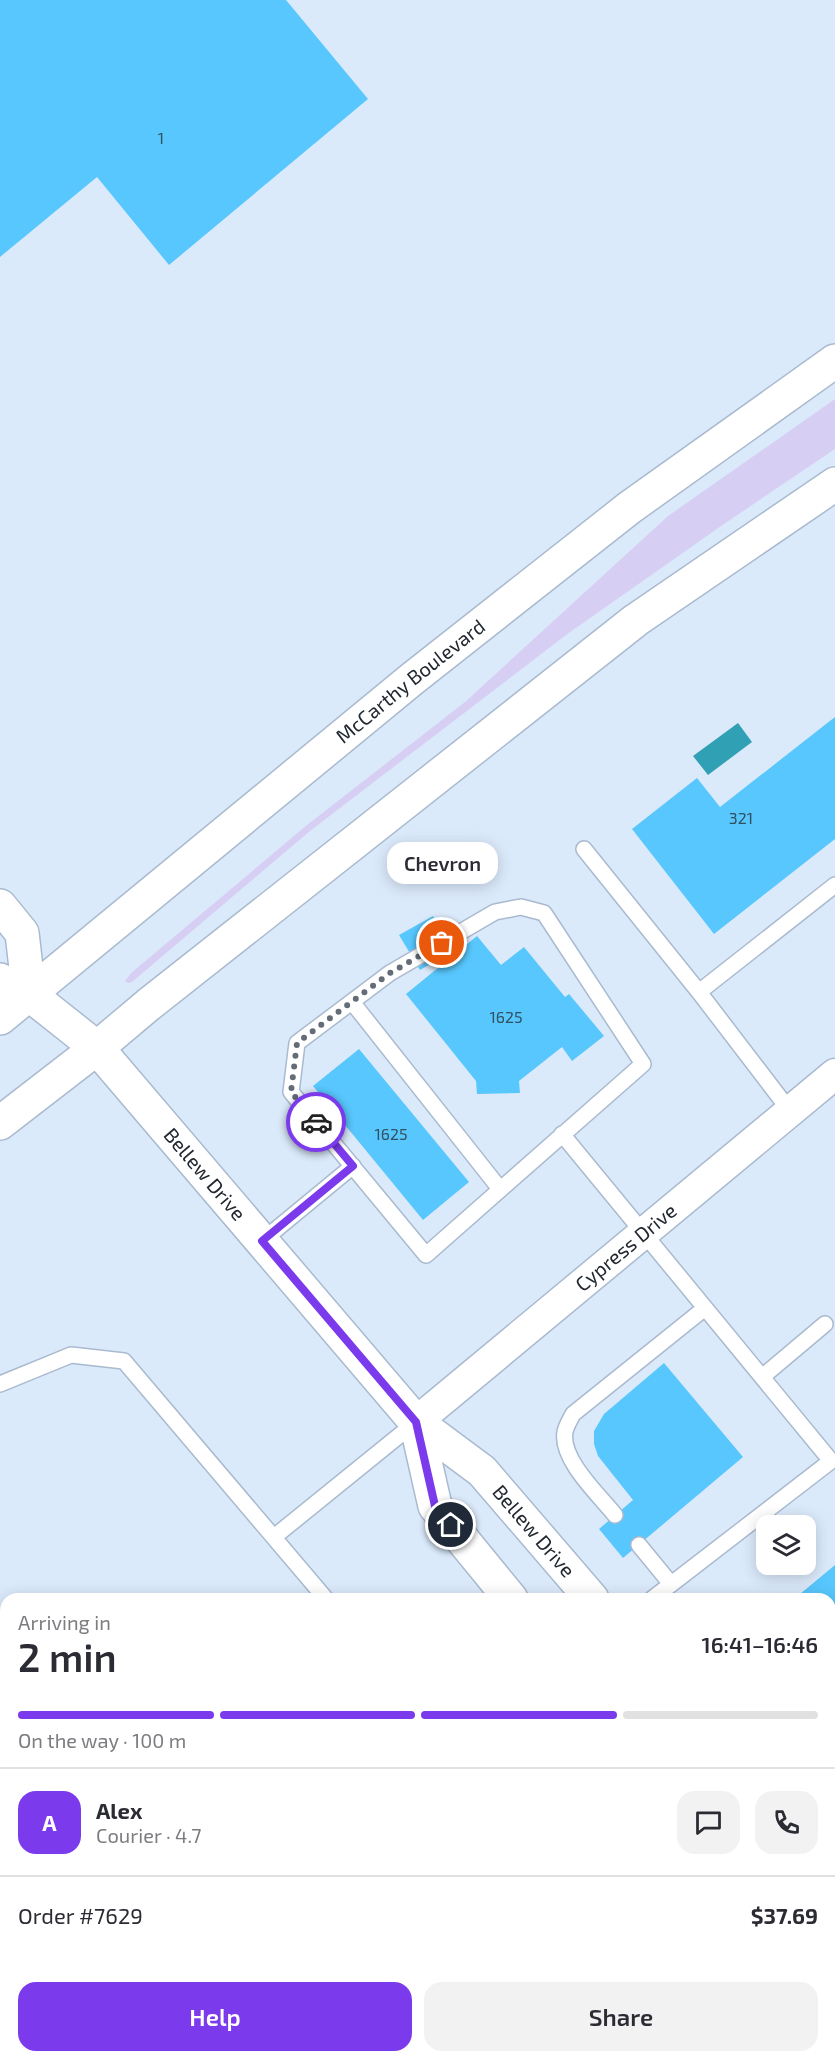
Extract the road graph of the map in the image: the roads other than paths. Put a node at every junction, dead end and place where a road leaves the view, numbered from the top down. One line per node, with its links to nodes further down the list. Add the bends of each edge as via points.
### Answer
1 (835, 361): 6 (main road, McCarthy Boulevard, via 629,508)
2 (835, 484): 10 (main road, via 636,620)
3 (584, 849): 7 (lane)
4 (835, 885): 7 (lane)
5 (0, 906): 6 (main road, via 22,933)
6 (14, 987): 9 (main road, McCarthy Boulevard); 10 (main road, Bellew Drive)
7 (699, 992): 12 (lane)
8 (352, 1002): 14 (lane, via 390,973 495,912 521,907 544,913 643,1064); 15 (lane, via 297,1043 291,1092); 16 (lane)
9 (0, 1018)
10 (97, 1048): 13 (main road); 18 (main road, Bellew Drive)
11 (835, 1074): 12 (street, Cypress Drive)
12 (790, 1111): 17 (street, Cypress Drive)
13 (0, 1123)
14 (562, 1134): 16 (lane); 17 (lane)
15 (353, 1166): 16 (lane, via 426,1255); 18 (lane)
16 (500, 1189)
17 (644, 1233): 19 (lane); 23 (street, Cypress Drive)
18 (262, 1241): 23 (main road, Bellew Drive)
19 (705, 1308): 21 (lane); 24 (lane, via 573,1414 565,1431 570,1460)
20 (825, 1324): 21 (lane)
21 (762, 1377): 27 (lane, via 831,1461)
22 (0, 1384): 25 (lane, via 71,1355 124,1361)
23 (416, 1422): 25 (lane); 29 (main road, Bellew Drive, via 435,1506); 30 (main road, Bellew Drive, via 482,1472)
24 (615, 1515)
25 (274, 1537): 28 (lane)
26 (639, 1545): 27 (lane)
27 (671, 1584): 31 (lane)
28 (322, 1593)
29 (506, 1593)
30 (587, 1593)
31 (660, 1593)

